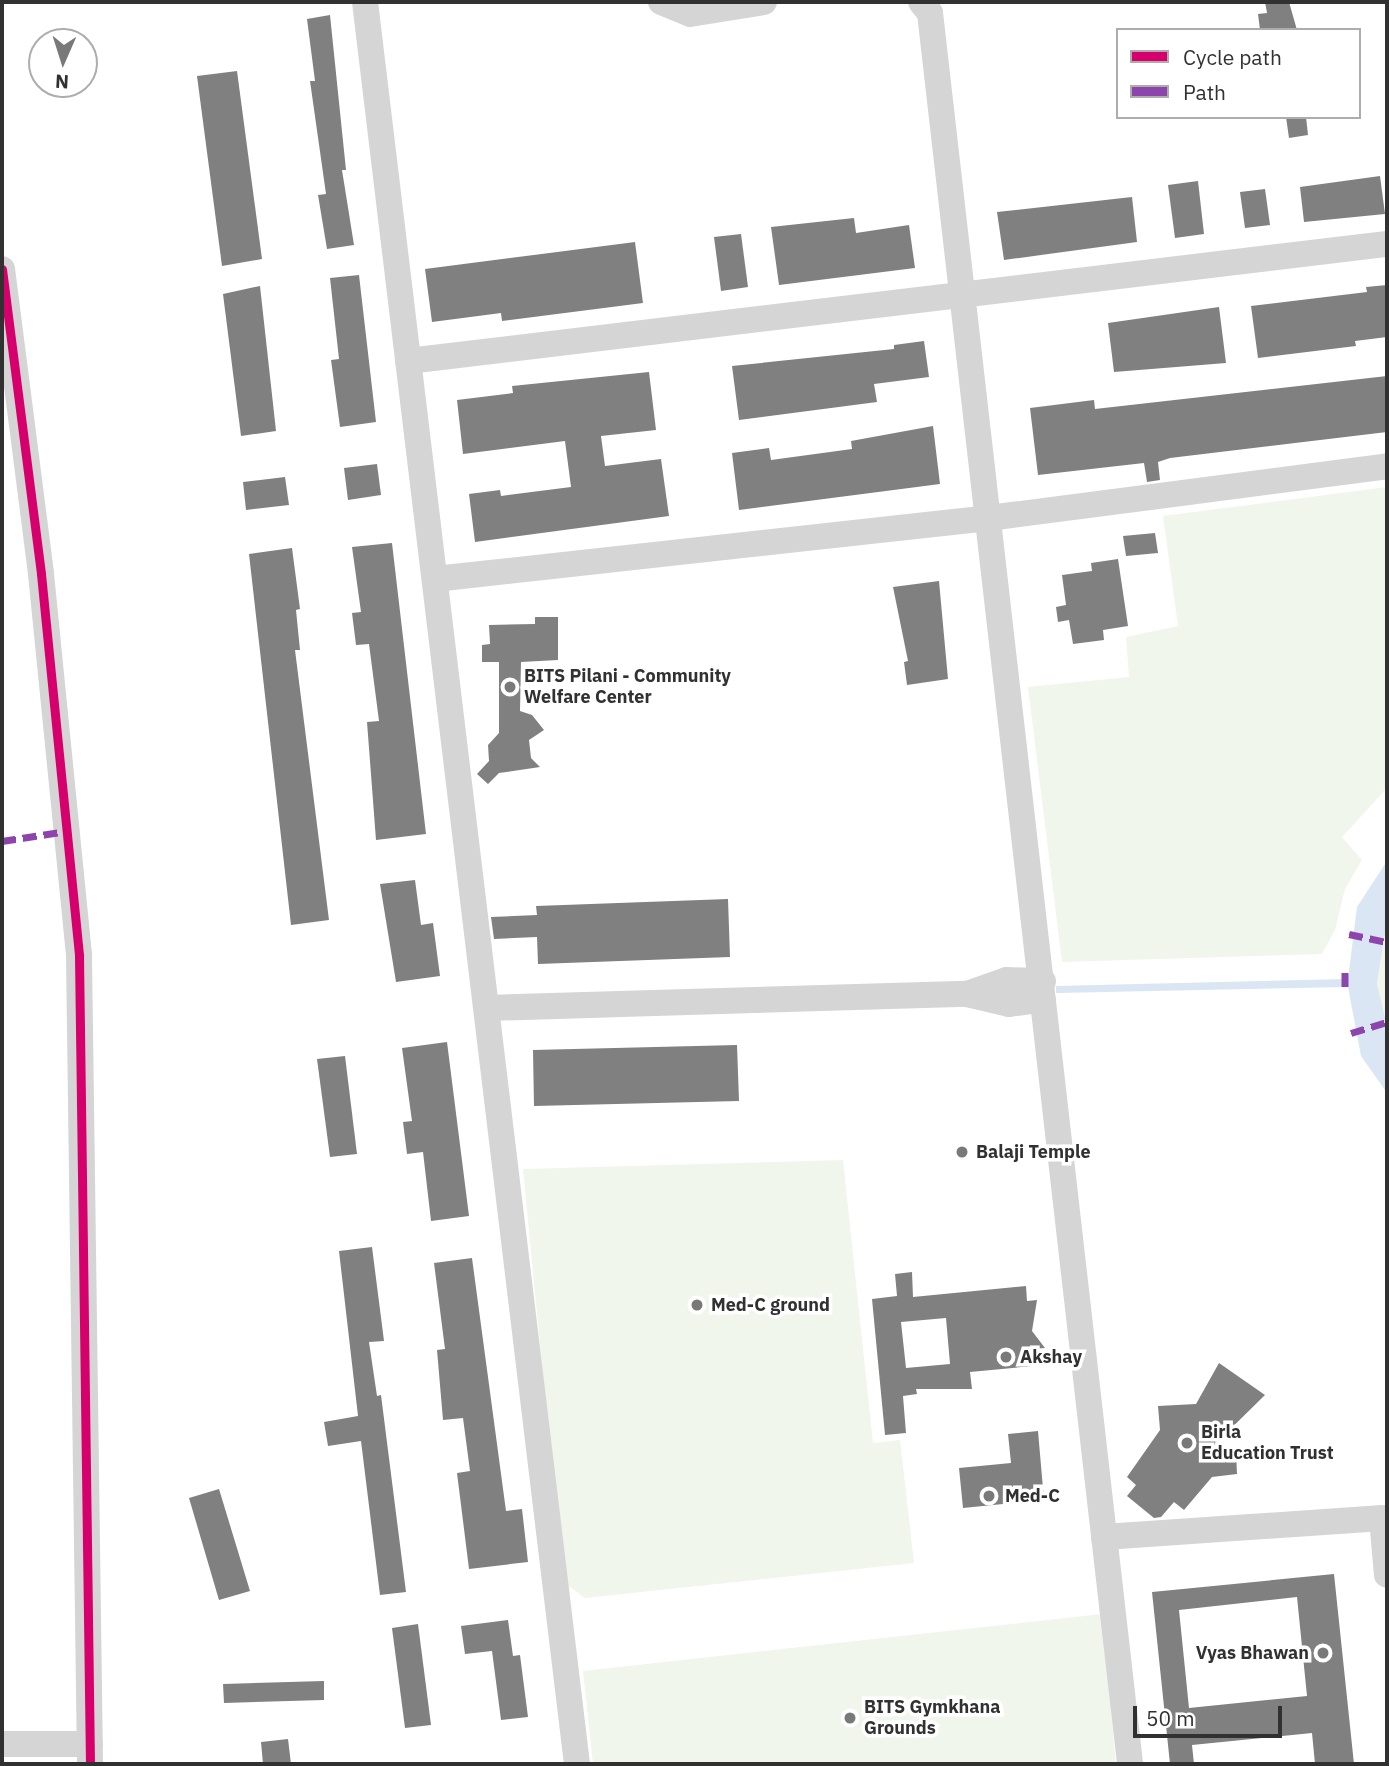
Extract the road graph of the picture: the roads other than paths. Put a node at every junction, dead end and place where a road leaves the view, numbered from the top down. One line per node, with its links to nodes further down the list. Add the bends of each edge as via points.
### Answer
1 (365, 2): 8 (street)
2 (661, 2): 3 (street, via 690,14)
3 (764, 2)
4 (921, 2): 7 (street, via 930,13)
5 (1387, 244): 7 (street)
6 (2, 269): 17 (street, via 41,573 79,956)
7 (963, 295): 8 (street); 10 (street)
8 (408, 361): 11 (street)
9 (1387, 466): 10 (street)
10 (989, 518): 11 (street); 12 (street)
11 (435, 579): 13 (street)
12 (1043, 990): 13 (street, via 1009,1004 967,994); 14 (street)
13 (487, 1008): 18 (street)
14 (1104, 1537): 15 (street, via 1382,1518); 19 (street)
15 (1387, 1575)
16 (2, 1744): 17 (street)
17 (90, 1754)
18 (577, 1764)
19 (1130, 1764)

